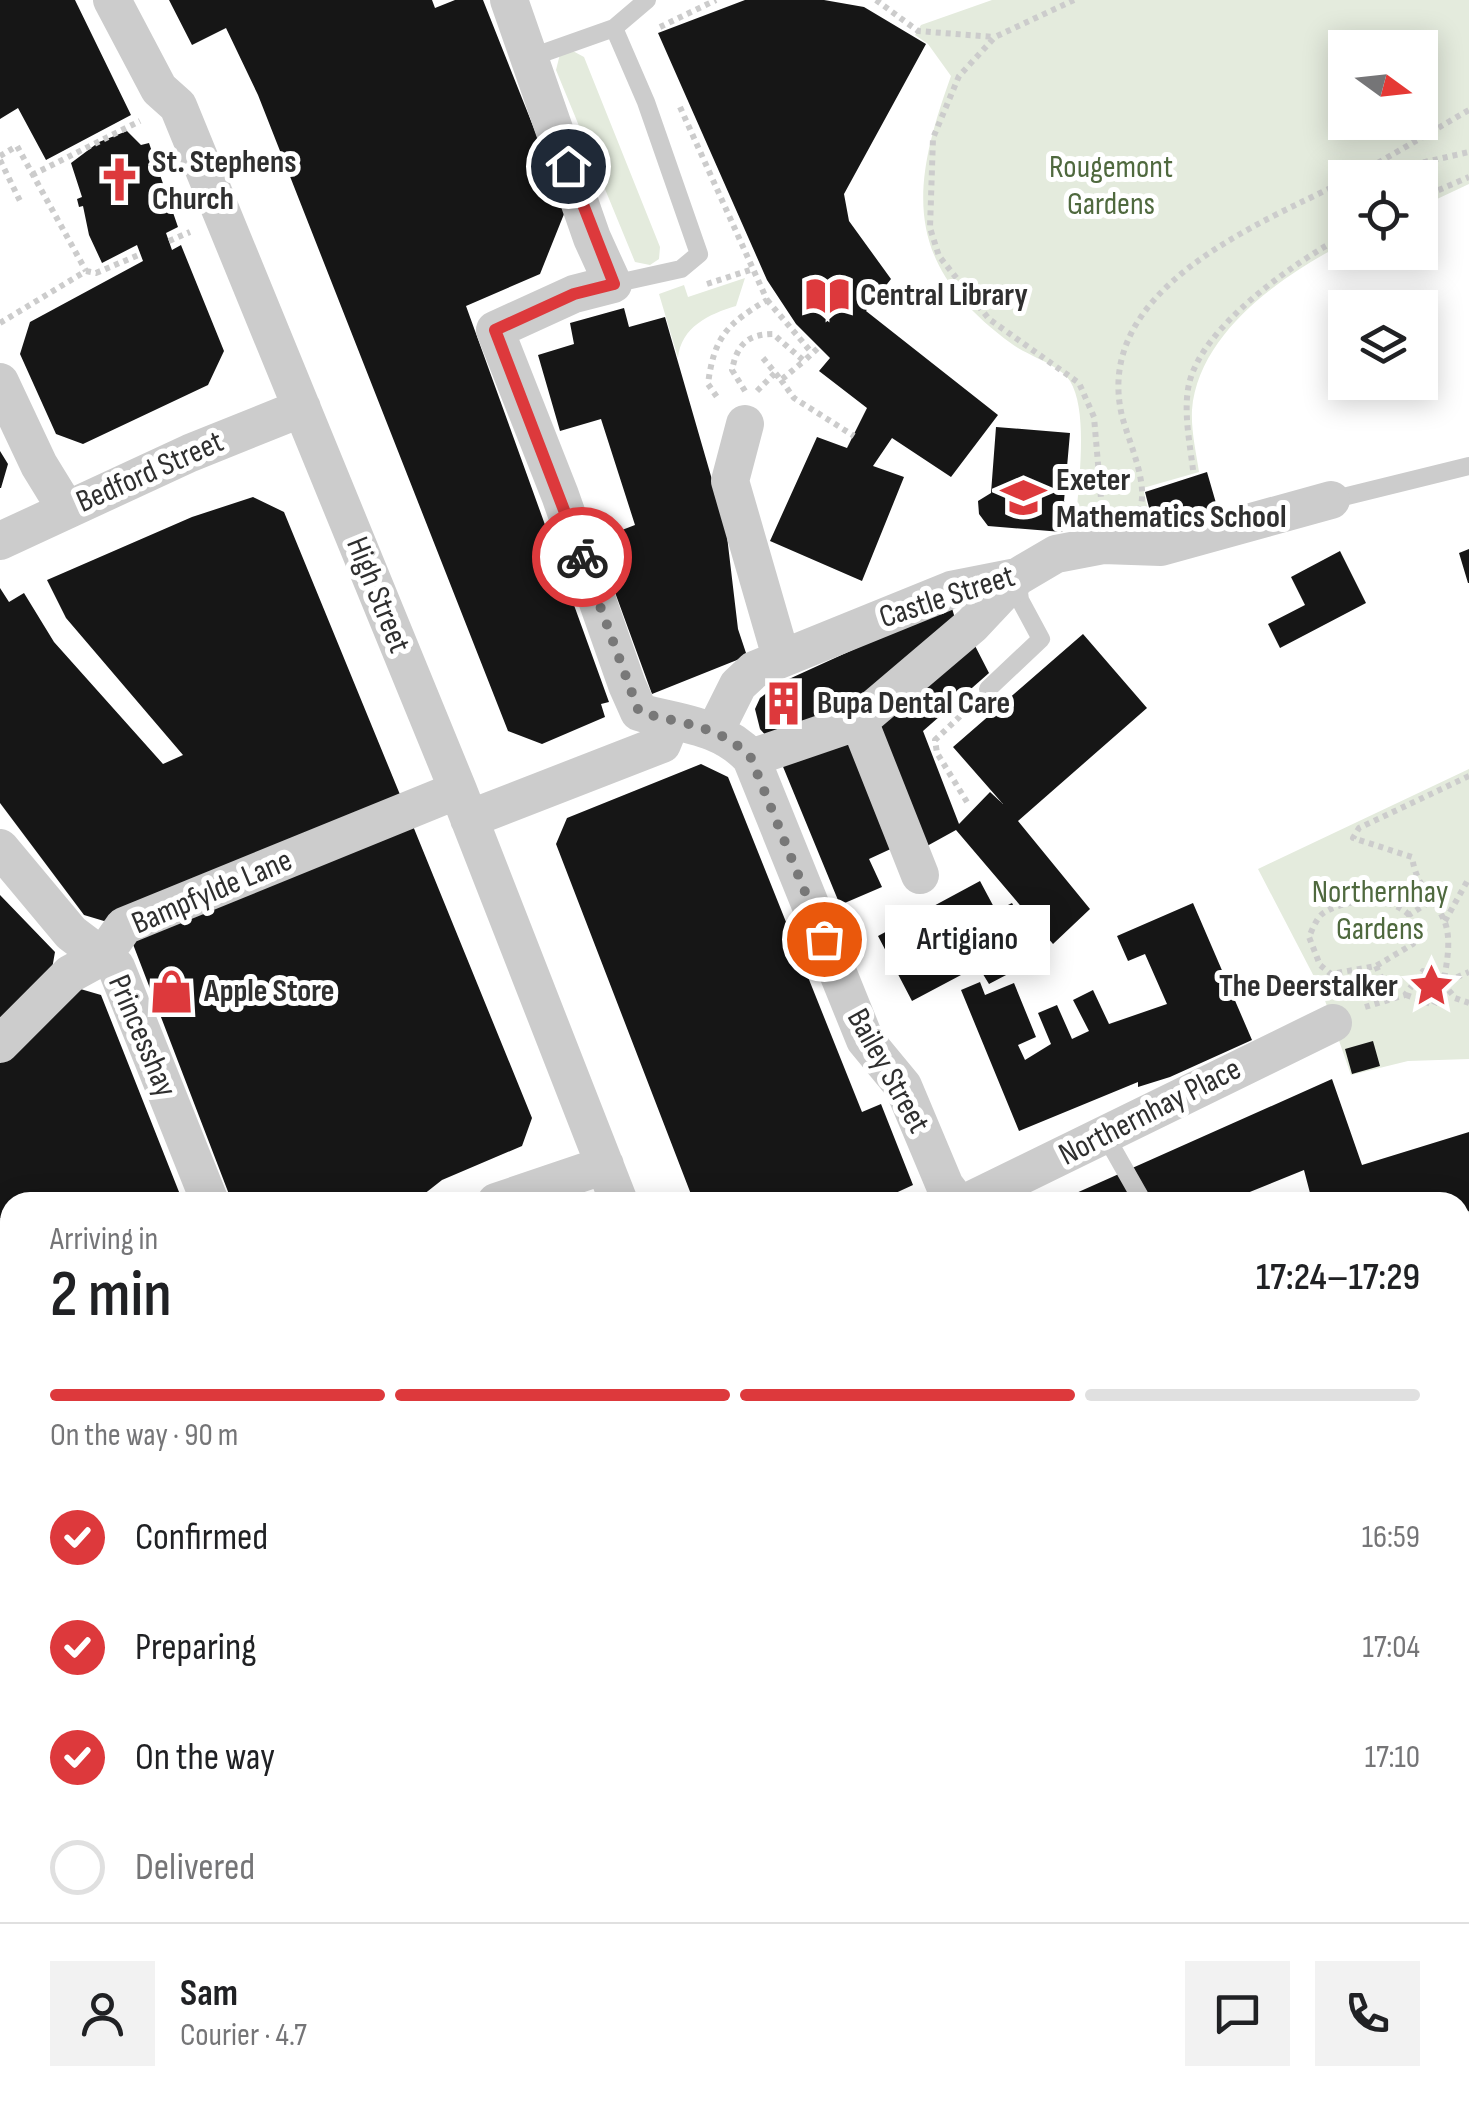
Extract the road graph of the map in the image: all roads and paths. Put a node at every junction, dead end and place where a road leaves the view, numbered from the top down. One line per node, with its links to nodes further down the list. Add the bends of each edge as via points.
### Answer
1 (112, 0): 12 (street, High Street, via 159,89)
2 (509, 0): 10 (street)
3 (647, 0): 7 (lane)
4 (716, 0): 8 (path)
5 (876, 0): 9 (path, via 918,31)
6 (1074, 0): 9 (path)
7 (614, 28): 10 (lane); 27 (lane, via 700,254 681,269)
8 (650, 32)
9 (995, 37): 20 (path, via 959,76 933,138 930,228 939,256 989,319 1080,383 1094,418 1102,516 1142,510 1120,400 1126,340 1138,318 1222,244)
10 (532, 57): 27 (street, via 592,238)
11 (678, 102): 25 (path)
12 (178, 106): 18 (path); 37 (street, High Street)
13 (1469, 110): 16 (path)
14 (1469, 152): 17 (path)
15 (0, 158): 18 (path, via 17,146); 22 (path)
16 (1385, 160)
17 (1434, 160)
18 (32, 174): 26 (path)
19 (1469, 177): 21 (path)
20 (1328, 190)
21 (1438, 190)
22 (21, 203)
23 (1328, 246): 40 (path, via 1277,277 1231,318 1199,361 1187,410)
24 (140, 254): 26 (path)
25 (750, 270): 28 (path); 29 (path)
26 (86, 271): 30 (path)
27 (614, 284): 48 (street, via 574,294 495,330 639,712)
28 (701, 286)
29 (768, 300): 32 (path, via 815,351); 36 (path, via 712,347 708,384)
30 (0, 323)
31 (763, 358): 33 (path)
32 (804, 360): 34 (path); 36 (path, via 773,334 748,338 736,350 732,370)
33 (776, 372): 34 (path); 36 (path)
34 (782, 380): 38 (path, via 794,398)
35 (0, 382): 42 (street)
36 (744, 405): 45 (street, via 730,481)
37 (302, 408): 42 (street, Bedford Street); 53 (street, High Street)
38 (854, 436)
39 (1469, 466): 41 (lane)
40 (1193, 470)
41 (1331, 500): 44 (street, Castle Street, via 1162,547 1103,545 1056,554)
42 (66, 509): 43 (street, Bedford Street)
43 (0, 541)
44 (1017, 577): 45 (street, Castle Street, via 951,590); 46 (lane, via 1020,600 1042,638); 47 (street, via 972,625)
45 (781, 657): 49 (street, Castle Street, via 738,685)
46 (988, 689): 52 (path, via 934,740)
47 (859, 721): 50 (street); 55 (street)
48 (672, 722): 49 (street); 53 (street, via 662,744)
49 (715, 730): 50 (street, Bailey Street)
50 (751, 758): 74 (street, Bailey Street, via 866,1040 903,1086)
51 (1469, 776): 57 (path, via 1359,828 1353,838 1412,857 1416,880)
52 (967, 802)
53 (463, 804): 60 (street, Bampfylde Lane, via 124,926); 70 (street, High Street)
54 (0, 848): 60 (street, Princesshay, via 71,933)
55 (920, 876)
56 (1469, 878): 59 (path)
57 (1430, 901): 58 (path); 59 (path)
58 (1409, 915): 61 (path, via 1413,944); 61 (path, via 1402,907 1364,902 1319,916 1308,937 1320,965 1332,974)
59 (1445, 921): 63 (path)
60 (103, 956): 68 (street, Bampfylde Lane, via 70,974); 71 (street, Princesshay, via 116,967)
61 (1376, 966): 65 (path)
62 (1469, 972): 63 (path)
63 (1444, 983): 64 (path, via 1423,971); 64 (path, via 1434,1005); 66 (path)
64 (1406, 995): 65 (path)
65 (1390, 998): 67 (path)
66 (1469, 1004)
67 (1334, 1024): 69 (street, Northernhay Place)
68 (0, 1044)
69 (1105, 1135): 75 (street, Northernhay Place); 76 (lane)
70 (604, 1165): 72 (street); 73 (street, High Street)
71 (206, 1192)
72 (525, 1192)
73 (616, 1192)
74 (950, 1192)
75 (988, 1192)
76 (1137, 1192)

